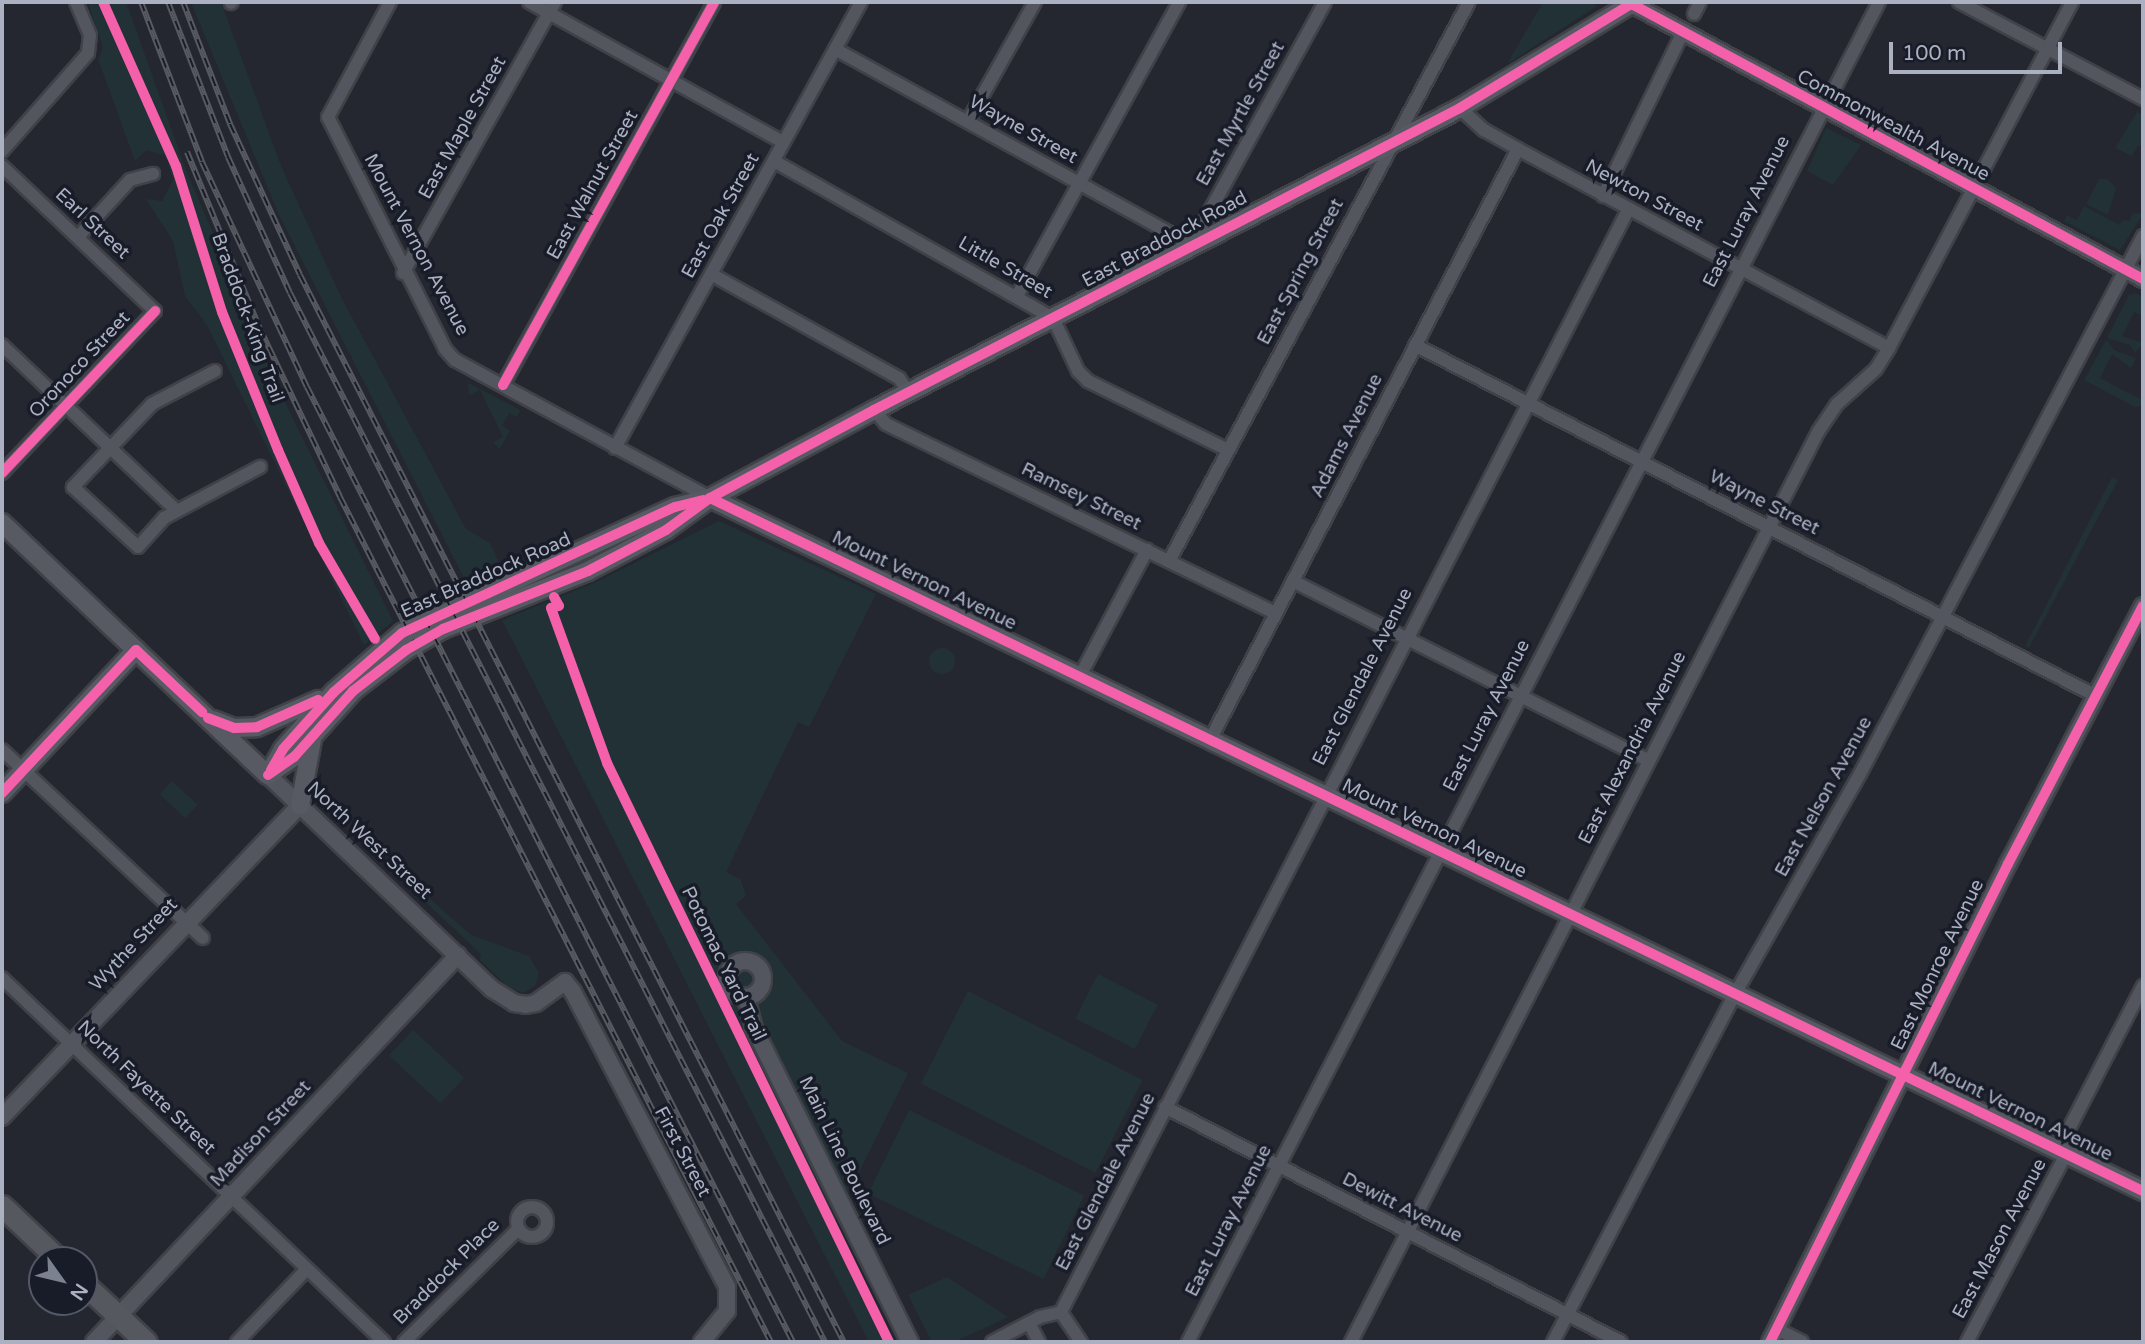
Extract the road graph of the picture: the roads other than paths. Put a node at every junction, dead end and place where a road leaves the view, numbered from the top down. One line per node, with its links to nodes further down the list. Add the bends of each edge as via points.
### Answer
1 (76, 2): 28 (street, via 90,36 84,58)
2 (390, 2): 41 (street, Mount Vernon Avenue, via 328,117)
3 (529, 2): 15 (street)
4 (714, 2): 20 (street, East Walnut Street)
5 (861, 2): 18 (street, East Oak Street)
6 (1035, 2): 24 (street)
7 (1179, 2): 32 (street)
8 (1325, 2): 38 (street, East Myrtle Street)
9 (1469, 2): 26 (street, East Spring Street)
10 (1631, 2): 17 (street, Commonwealth Avenue); 22 (main road, East Braddock Road)
11 (1700, 2): 16 (street)
12 (1878, 2): 23 (street, East Luray Avenue)
13 (1959, 2): 19 (street)
14 (2072, 2): 19 (street, East Alexandria Avenue)
15 (552, 7): 20 (street); 41 (street, East Maple Street)
16 (1694, 15)
17 (1682, 34): 23 (street, Commonwealth Avenue); 34 (street)
18 (835, 49): 24 (street, Wayne Street); 25 (street, East Oak Street)
19 (2047, 49): 21 (street); 33 (street, East Alexandria Avenue)
20 (671, 81): 25 (street); 51 (street, East Walnut Street)
21 (2143, 99)
22 (1460, 108): 26 (main road, East Braddock Road); 27 (street, Newton Street, via 1485,130)
23 (1822, 108): 33 (street, Commonwealth Avenue); 39 (street, East Luray Avenue)
24 (968, 121): 32 (street, Wayne Street)
25 (783, 142): 29 (street, East Oak Street)
26 (1391, 144): 38 (main road, East Braddock Road); 58 (street, East Spring Street)
27 (1518, 149): 34 (street, Newton Street); 48 (street, Adams Avenue)
28 (2, 151)
29 (774, 161): 42 (street, East Oak Street); 44 (street, Little Street)
30 (2, 166): 37 (street, Earl Street)
31 (153, 174): 37 (street, via 130,180)
32 (1079, 184): 38 (street, Wayne Street); 44 (street)
33 (1973, 188): 40 (street, Commonwealth Avenue); 49 (street, East Alexandria Avenue)
34 (1603, 196): 35 (street, Newton Street)
35 (1628, 210): 39 (street, Newton Street); 53 (street, East Glendale Avenue)
36 (2143, 236): 40 (street, East Nelson Avenue)
37 (78, 237): 45 (street, Earl Street)
38 (1191, 245): 46 (main road, East Braddock Road)
39 (1739, 268): 49 (street, Newton Street); 59 (street, East Luray Avenue)
40 (2125, 269): 43 (street, Commonwealth Avenue); 71 (street, East Nelson Avenue)
41 (403, 273): 51 (street, Mount Vernon Avenue, via 445,349 455,360)
42 (711, 274): 52 (street, via 899,377); 57 (street, East Oak Street)
43 (2143, 279)
44 (1017, 296): 46 (street, Little Street)
45 (156, 311): 54 (street, Oronoco Street)
46 (1053, 318): 52 (main road, East Braddock Road); 58 (street, Little Street, via 1078,371 1088,381)
47 (2, 345): 54 (street)
48 (1415, 345): 53 (street, Wayne Street); 68 (street, Adams Avenue)
49 (1889, 348): 65 (street, East Alexandria Avenue, via 1876,369 1827,418)
50 (215, 371): 56 (street, via 152,404)
51 (503, 385): 57 (street, Mount Vernon Avenue)
52 (908, 392): 55 (main road, East Braddock Road)
53 (1526, 403): 59 (street, Wayne Street); 72 (street, East Glendale Avenue)
54 (66, 405): 56 (street); 61 (street, Oronoco Street)
55 (874, 410): 62 (main road, East Braddock Road); 66 (street, Ramsey Street, via 886,424)
56 (110, 447): 63 (street); 63 (street, via 73,487 138,547)
57 (615, 448): 62 (street, Mount Vernon Avenue)
58 (1228, 450): 67 (street, East Spring Street)
59 (1639, 461): 65 (street, Wayne Street); 77 (street, East Luray Avenue)
60 (260, 467): 63 (street)
61 (2, 473)
62 (710, 498): 74 (main road, Mount Vernon Avenue); 75 (main road, East Braddock Road, via 675,507 542,572 443,611 379,649); 79 (main road, East Braddock Road, via 667,530 588,571 443,629 406,650 353,691)
63 (177, 511)
64 (2, 523): 73 (main road, North West Street)
65 (1768, 526): 71 (street, Wayne Street); 82 (street, East Alexandria Avenue)
66 (1147, 550): 67 (street, Ramsey Street); 74 (street)
67 (1169, 561): 70 (street, Ramsey Street)
68 (1293, 581): 70 (street, Adams Avenue); 72 (street)
69 (2143, 606): 76 (street, East Monroe Avenue)
70 (1276, 613): 80 (street, Adams Avenue)
71 (1943, 617): 76 (street, Wayne Street); 96 (street, East Nelson Avenue)
72 (1405, 638): 77 (street); 86 (street, East Glendale Avenue)
73 (136, 650): 78 (main road, North West Street); 83 (main road)
74 (1080, 676): 80 (main road, Mount Vernon Avenue)
75 (334, 692): 78 (main road, via 257,727 234,728); 84 (main road, East Braddock Road, via 284,749)
76 (2096, 696): 99 (street, East Monroe Avenue)
77 (1519, 697): 82 (street); 88 (street, East Luray Avenue)
78 (208, 718): 84 (main road, North West Street)
79 (317, 730): 84 (main road, East Braddock Road, via 294,757); 87 (main road, via 305,760)
80 (1210, 740): 86 (main road, Mount Vernon Avenue)
81 (2, 750): 83 (street)
82 (1648, 760): 89 (street, East Alexandria Avenue)
83 (23, 770): 85 (main road); 90 (street)
84 (268, 775): 87 (street, North West Street)
85 (2, 793)
86 (1324, 796): 88 (main road, Mount Vernon Avenue); 100 (street, East Glendale Avenue)
87 (300, 805): 90 (street, Wythe Street); 92 (street, North West Street)
88 (1440, 851): 89 (main road, Mount Vernon Avenue); 103 (street, East Luray Avenue)
89 (1571, 914): 96 (main road, Mount Vernon Avenue); 108 (street, East Alexandria Avenue)
90 (184, 923): 91 (street); 98 (street, Wythe Street)
91 (203, 938)
92 (458, 955): 94 (street, North West Street, via 492,989 514,1003 536,1003); 105 (street, Madison Street)
93 (2, 978): 98 (street, North Fayette Street)
94 (565, 982): 122 (street, First Street, via 593,1025 727,1287 727,1311)
95 (2143, 986): 102 (street, East Mason Avenue)
96 (1735, 994): 99 (main road, Mount Vernon Avenue); 112 (street, East Nelson Avenue)
97 (746, 997): 123 (street, Main Line Boulevard, via 754,1028)
98 (71, 1044): 101 (street, Wythe Street); 105 (street, North Fayette Street)
99 (1903, 1075): 102 (main road, Mount Vernon Avenue); 116 (street, East Monroe Avenue)
100 (1165, 1107): 103 (street, Dewitt Avenue); 113 (street, East Glendale Avenue)
101 (2, 1117)
102 (2062, 1152): 104 (main road, Mount Vernon Avenue); 132 (street, East Mason Avenue)
103 (1279, 1166): 108 (street, Dewitt Avenue); 127 (street, East Luray Avenue)
104 (2143, 1191)
105 (231, 1197): 110 (street, North Fayette Street); 114 (street, Madison Street)
106 (2, 1206): 109 (highway)
107 (518, 1229): 121 (street, Braddock Place)
108 (1408, 1233): 112 (street, Dewitt Avenue); 128 (street, East Alexandria Avenue)
109 (44, 1246)
110 (307, 1269): 119 (street); 120 (street, North Fayette Street)
111 (98, 1298): 114 (highway)
112 (1568, 1315): 129 (street, East Nelson Avenue); 130 (street, Dewitt Avenue)
113 (1063, 1316): 115 (street); 126 (street)
114 (118, 1317): 117 (street, Madison Street); 118 (highway)
115 (1030, 1323): 124 (street); 125 (street)
116 (1773, 1336): 131 (street)
117 (94, 1342)
118 (146, 1342)
119 (237, 1342)
120 (384, 1342)
121 (404, 1342)
122 (702, 1342)
123 (910, 1342)
124 (992, 1342)
125 (1040, 1342)
126 (1081, 1342)
127 (1188, 1342)
128 (1351, 1342)
129 (1553, 1342)
130 (1621, 1342)
131 (1802, 1342)
132 (1967, 1342)

